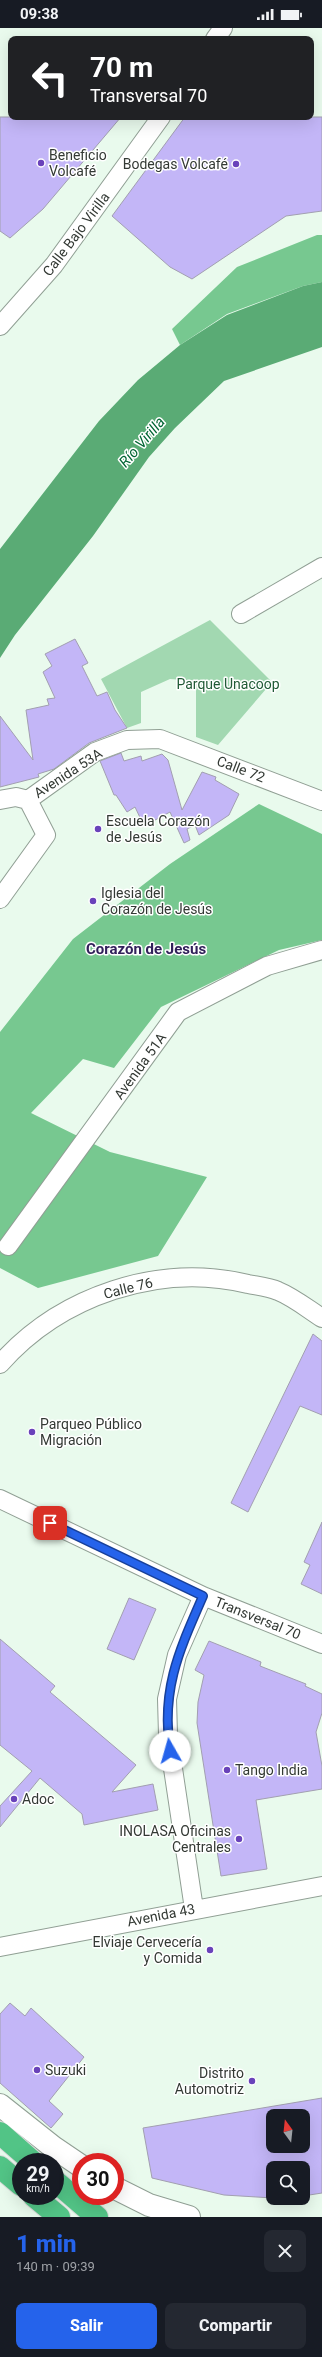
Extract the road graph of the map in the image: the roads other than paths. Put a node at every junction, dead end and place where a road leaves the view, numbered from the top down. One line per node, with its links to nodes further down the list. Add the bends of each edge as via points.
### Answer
1 (159, 120): 2 (street, Calle Bajo Virilla, via 54,265)
2 (0, 326)
3 (322, 567): 4 (street)
4 (241, 614)
5 (160, 739): 7 (street, Avenida 53A, via 127,740 95,752); 8 (street, Calle 72)
6 (0, 800): 7 (street, Avenida 53A, via 16,797)
7 (28, 800): 9 (street, via 46,835)
8 (322, 801)
9 (0, 899)
10 (322, 950): 11 (street, Avenida 51A, via 267,966 178,1012)
11 (8, 1246)
12 (322, 1318): 13 (street, Calle 76, via 278,1291 231,1280 184,1277 137,1283 92,1297 50,1320)
13 (0, 1364)
14 (0, 1499): 15 (street, Transversal 70)
15 (203, 1596): 16 (street, Transversal 70); 18 (street, via 177,1654 167,1700 168,1735)
16 (322, 1644)
17 (322, 1886): 18 (street, Avenida 43)
18 (194, 1909): 19 (street, Avenida 43)
19 (0, 1947)
20 (0, 2105): 23 (main road)
21 (0, 2133): 22 (highway)
22 (23, 2153)
23 (72, 2160)
24 (0, 2167): 25 (highway)
25 (12, 2177)
26 (64, 2189): 30 (highway)
27 (124, 2192): 31 (main road, via 149,2205)
28 (45, 2205): 29 (highway)
29 (59, 2217)
30 (97, 2217)
31 (189, 2217)

